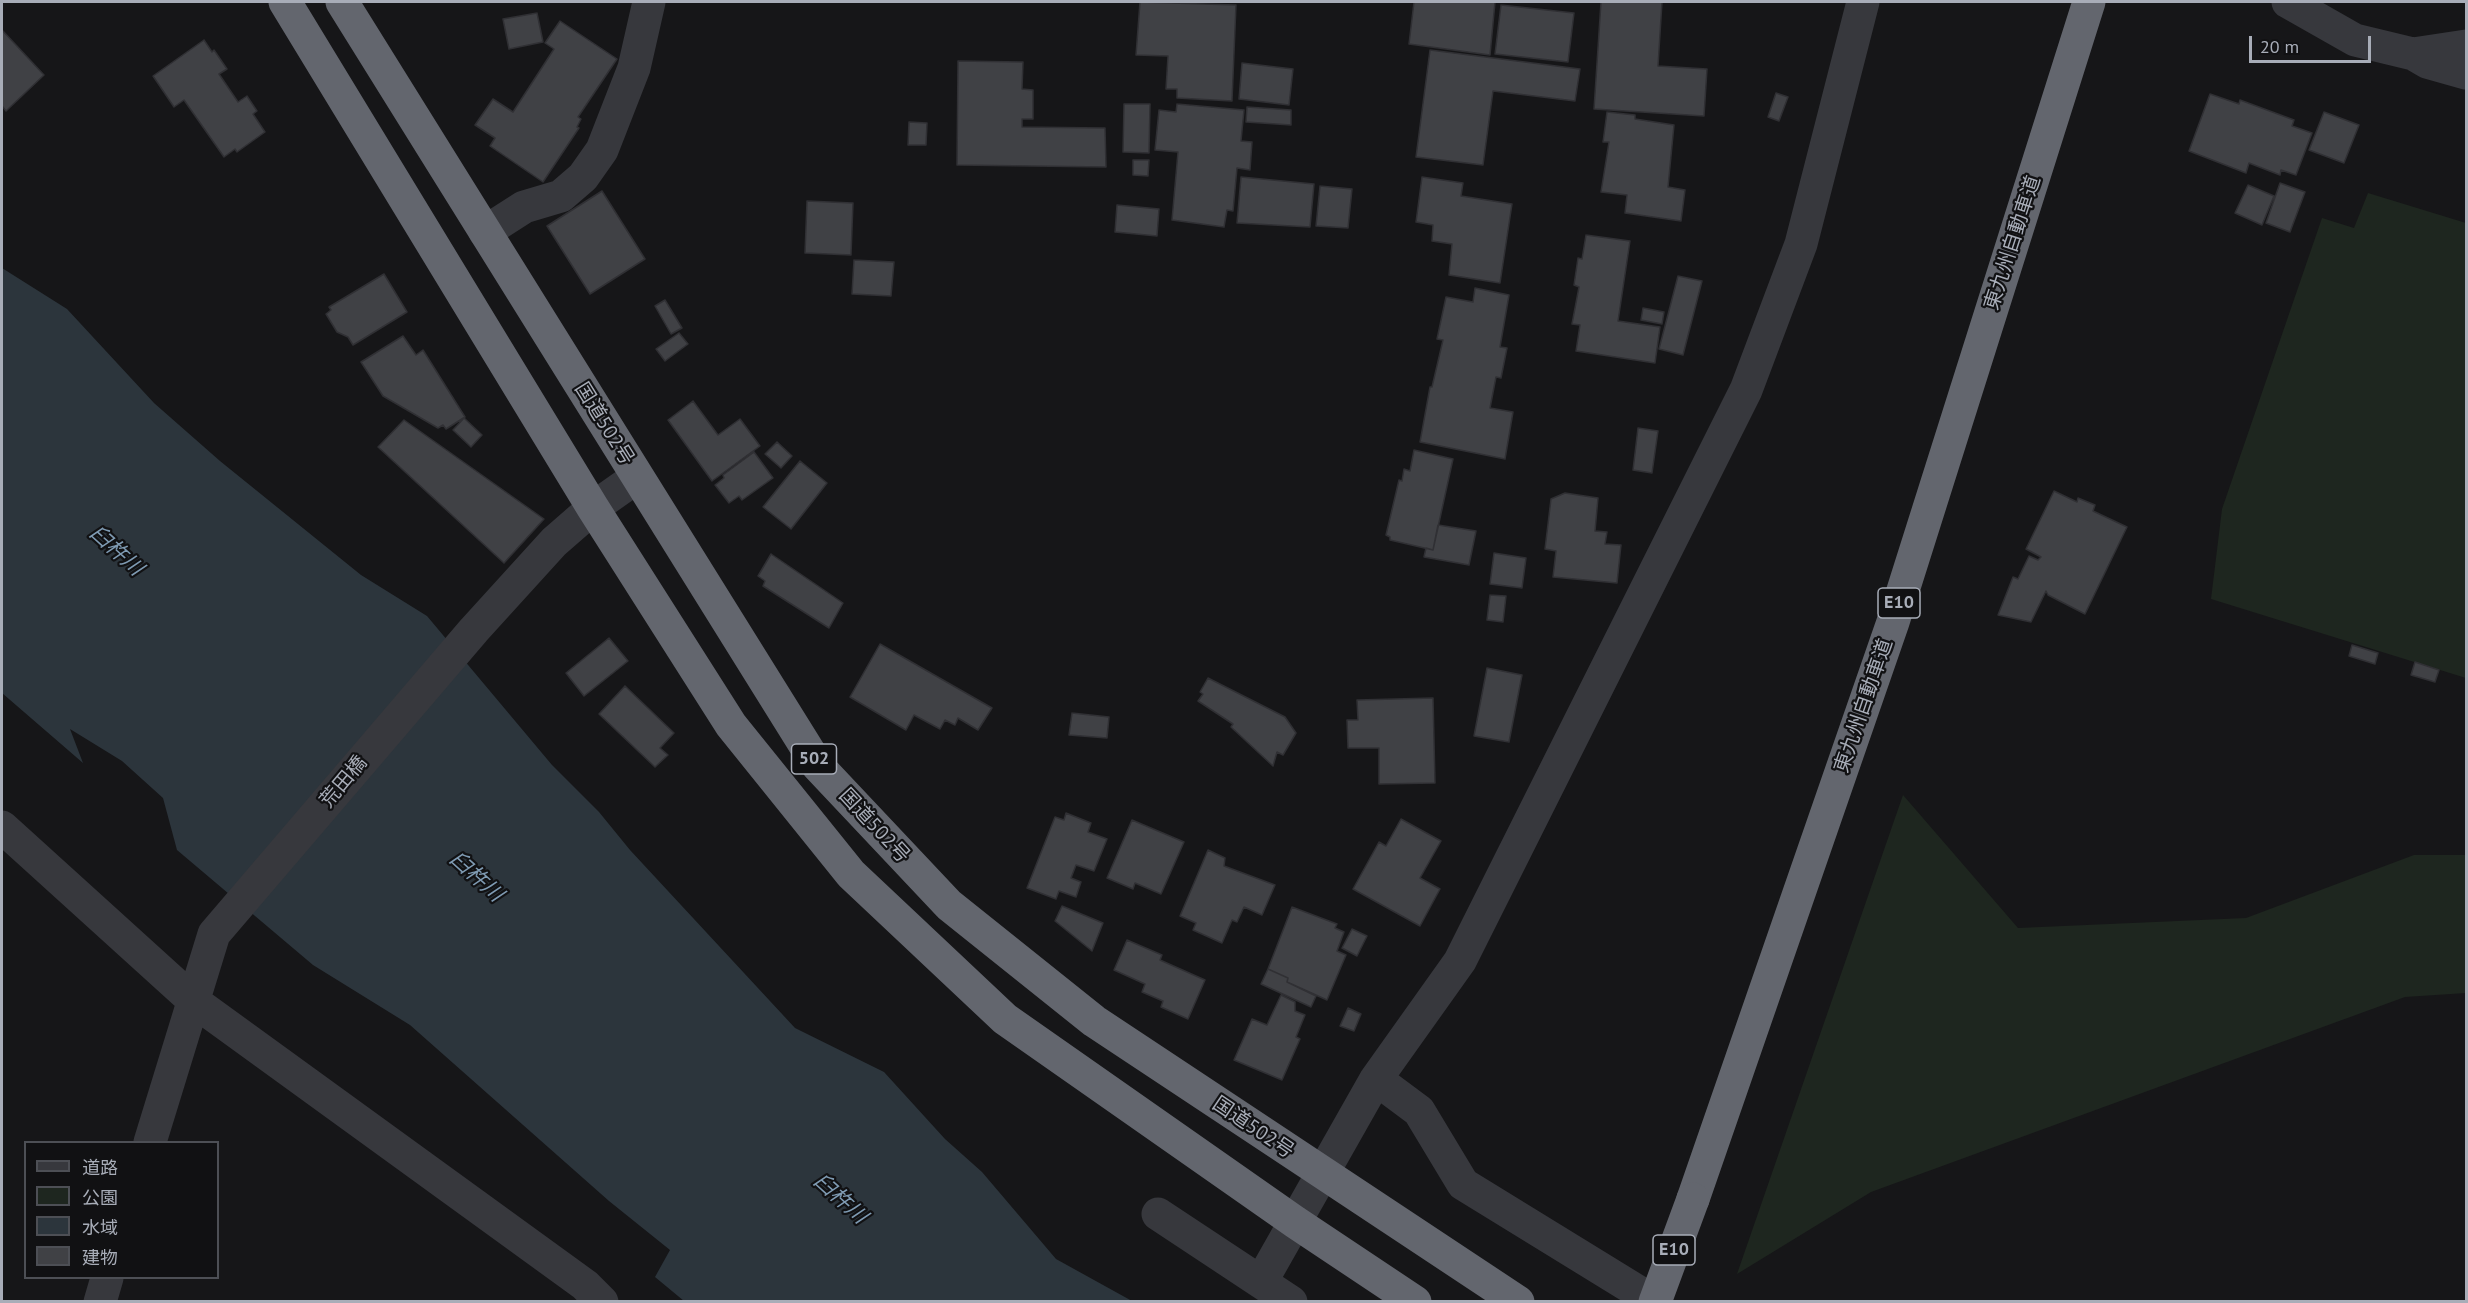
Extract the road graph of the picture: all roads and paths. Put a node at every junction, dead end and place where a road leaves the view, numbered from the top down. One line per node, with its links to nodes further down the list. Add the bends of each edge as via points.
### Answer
1 (285, 2): 12 (highway, 502)
2 (342, 2): 10 (highway, 国道502号 / 502)
3 (649, 2): 10 (street, via 634,68 602,150 583,177 561,196 524,207)
4 (1863, 2): 15 (street, via 1801,244 1746,390 1460,961)
5 (2087, 2): 27 (highway, 東九州自動車道 / E10, bridge, via 1893,622)
6 (2288, 2): 8 (street, via 2355,40)
7 (2466, 46): 8 (street)
8 (2413, 54): 9 (street)
9 (2466, 73)
10 (485, 232): 11 (highway, 国道502号 / 502)
11 (637, 477): 12 (street, 荒田橋); 17 (highway, 国道502号 / 502, via 818,766 949,905 1094,1021)
12 (593, 508): 14 (street, 荒田橋, via 554,542 474,630 214,934); 19 (highway, 502, via 731,725 851,874 1005,1019)
13 (2, 827): 14 (street)
14 (195, 1002): 16 (street); 23 (street, via 585,1285)
15 (1376, 1079): 17 (street); 27 (street, via 1419,1111 1463,1184)
16 (151, 1141)
17 (1322, 1174): 19 (street); 26 (highway, 国道502号 / 502)
18 (1158, 1214): 21 (street)
19 (1295, 1222): 21 (street); 25 (highway, 502)
20 (107, 1279): 22 (street)
21 (1261, 1282): 24 (street)
22 (100, 1302)
23 (603, 1302)
24 (1291, 1302)
25 (1415, 1302)
26 (1518, 1302)
27 (1655, 1302)

